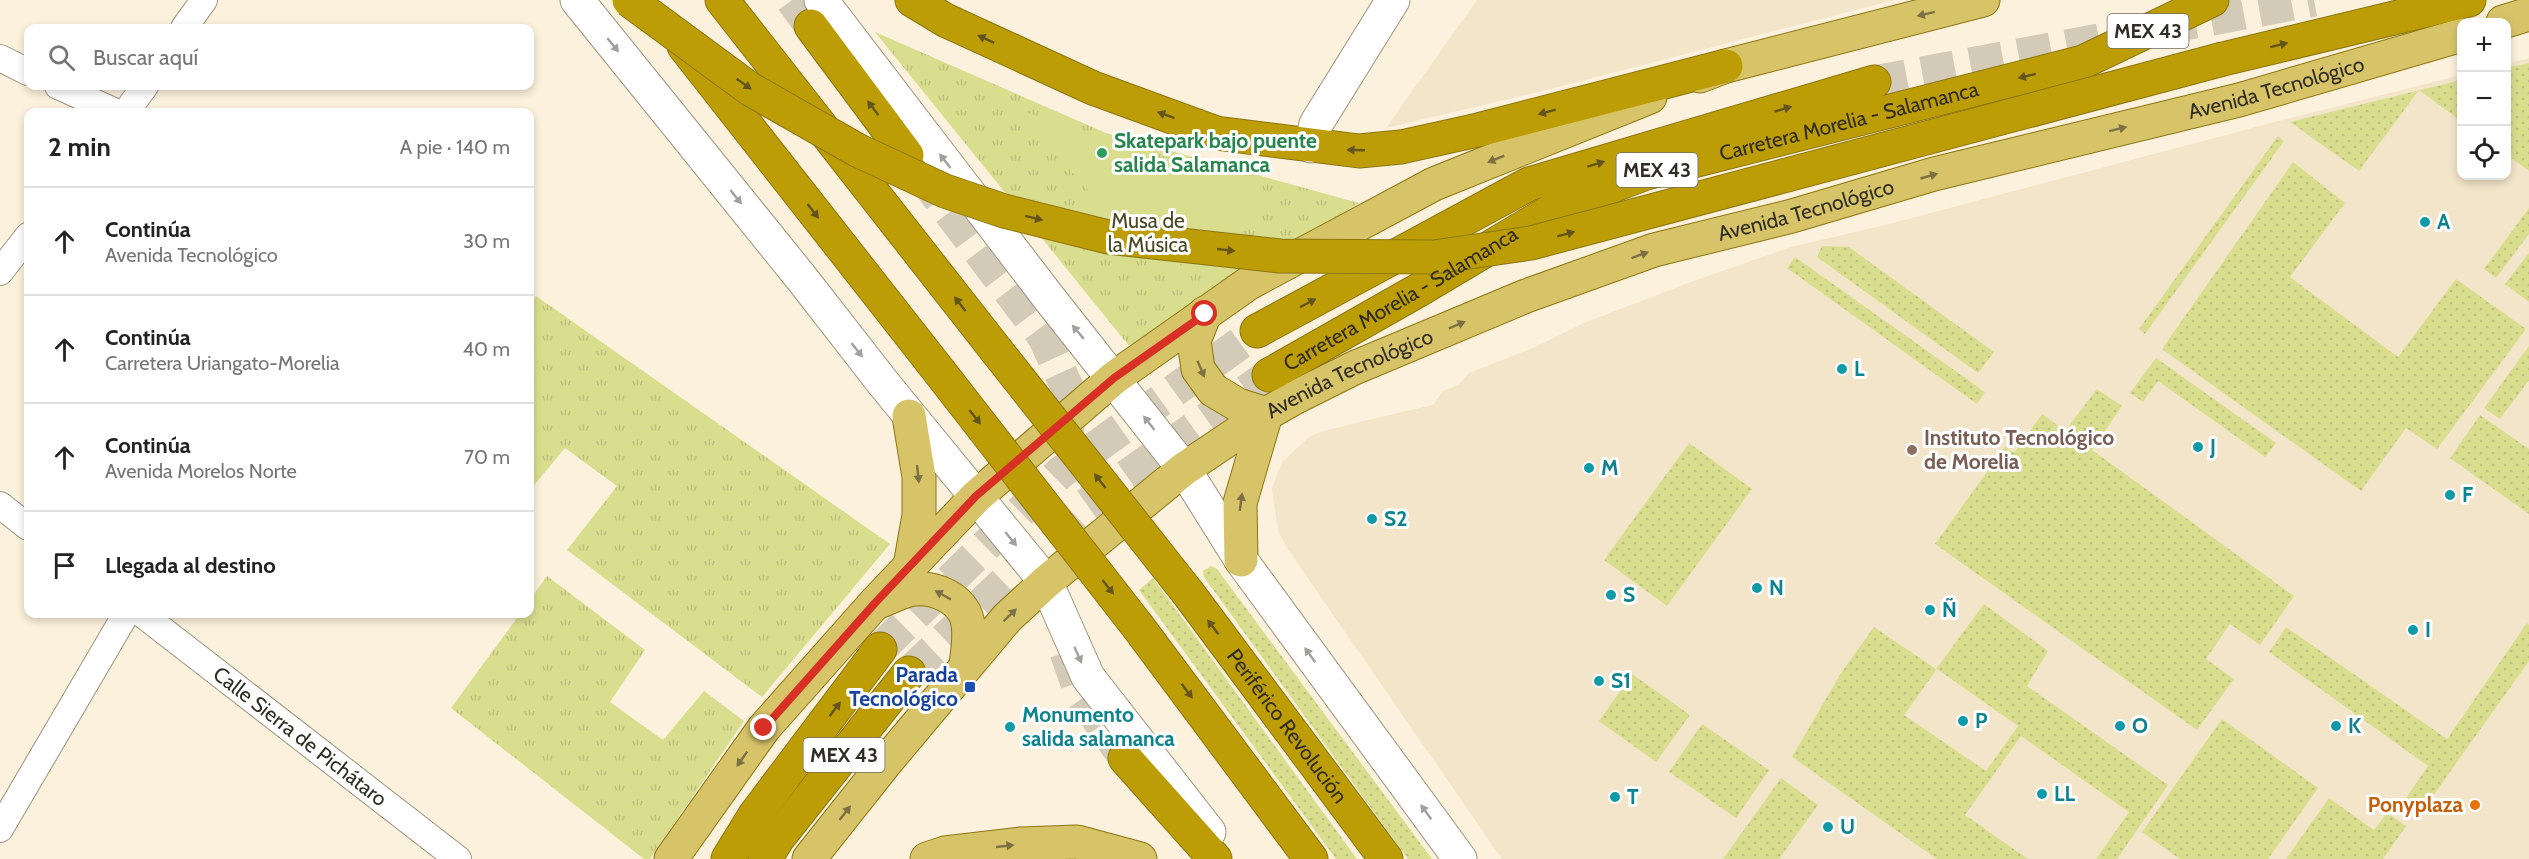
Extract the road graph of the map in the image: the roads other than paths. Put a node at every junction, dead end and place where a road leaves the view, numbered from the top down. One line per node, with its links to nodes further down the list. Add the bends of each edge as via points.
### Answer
1 (204, 0): 14 (street)
2 (576, 0): 33 (main road, one-way to 33)
3 (629, 0): 10 (highway, one-way to 10, bridge, via 750,88 856,150 945,191 1004,211 1108,237 1280,256 1434,257 1531,243 2223,59)
4 (647, 0): 58 (highway, one-way to 58, bridge, via 1139,628)
5 (722, 0): 59 (highway, Periférico Revolución, one-way to 5, bridge, via 1188,593)
6 (912, 0): 24 (highway, one-way to 6, via 1216,133 1093,88 945,21)
7 (1393, 0): 24 (main road, via 1316,124)
8 (1983, 0): 17 (main road, one-way to 17)
9 (2212, 0): 30 (highway, Carretera Morelia - Salamanca / MEX 43, one-way to 30, via 2083,62 1646,173 1558,207)
10 (2469, 0)
11 (816, 13): 25 (highway, one-way to 11); 31 (main road, one-way to 11)
12 (2529, 14): 13 (main road)
13 (2511, 20)
14 (187, 24)
15 (2457, 36): 32 (main road, Avenida Tecnológico, one-way to 15, via 1365,363 1526,296 1654,250 1792,216 1934,174 2239,100)
16 (0, 58): 18 (street)
17 (1726, 66): 24 (highway, one-way to 24, via 1401,147 1359,150); 28 (main road, one-way to 28, via 1434,184 1249,283)
18 (24, 70)
19 (1874, 82): 29 (highway, Carretera Morelia - Salamanca / MEX 43, one-way to 19, via 1529,184)
20 (67, 90): 22 (street)
21 (142, 90): 23 (street)
22 (107, 108)
23 (129, 108)
24 (1311, 146)
25 (907, 155)
26 (24, 241): 27 (street)
27 (0, 272)
28 (1205, 314): 31 (main road); 32 (main road, one-way to 32, via 1194,341 1198,369 1213,390 1238,405)
29 (1257, 331)
30 (1269, 375)
31 (1114, 378): 34 (main road, one-way to 31); 35 (main road)
32 (1266, 414): 34 (main road, Avenida Tecnológico); 38 (main road, one-way to 32, via 1240,503)
33 (909, 416): 35 (main road); 39 (main road, one-way to 39, via 919,477 919,515)
34 (1184, 469): 38 (main road); 40 (main road, Avenida Tecnológico)
35 (976, 496): 39 (main road); 40 (main road, one-way to 40)
36 (0, 505): 37 (street)
37 (24, 524)
38 (1241, 560): 60 (main road, one-way to 38)
39 (910, 566): 41 (main road)
40 (1046, 582): 45 (main road, Avenida Tecnológico, one-way to 40); 57 (main road, one-way to 57, via 1088,677)
41 (875, 603): 45 (main road, one-way to 41, via 966,617 944,594 913,589); 50 (main road, one-way to 50, via 764,728)
42 (124, 618): 48 (street)
43 (147, 618): 49 (street, Calle Sierra de Pichátaro)
44 (880, 649): 51 (highway, MEX 43, one-way to 44, via 755,815)
45 (966, 664): 53 (main road, Avenida Tecnológico, one-way to 45)
46 (909, 673): 52 (highway, MEX 43)
47 (1125, 758): 56 (highway)
48 (0, 829)
49 (458, 859)
50 (671, 859)
51 (728, 859)
52 (765, 859)
53 (809, 859)
54 (927, 859): 55 (main road, one-way to 55, via 967,850 1077,842)
55 (1140, 859)
56 (1215, 859)
57 (1230, 859)
58 (1311, 859)
59 (1386, 859)
60 (1460, 859)

